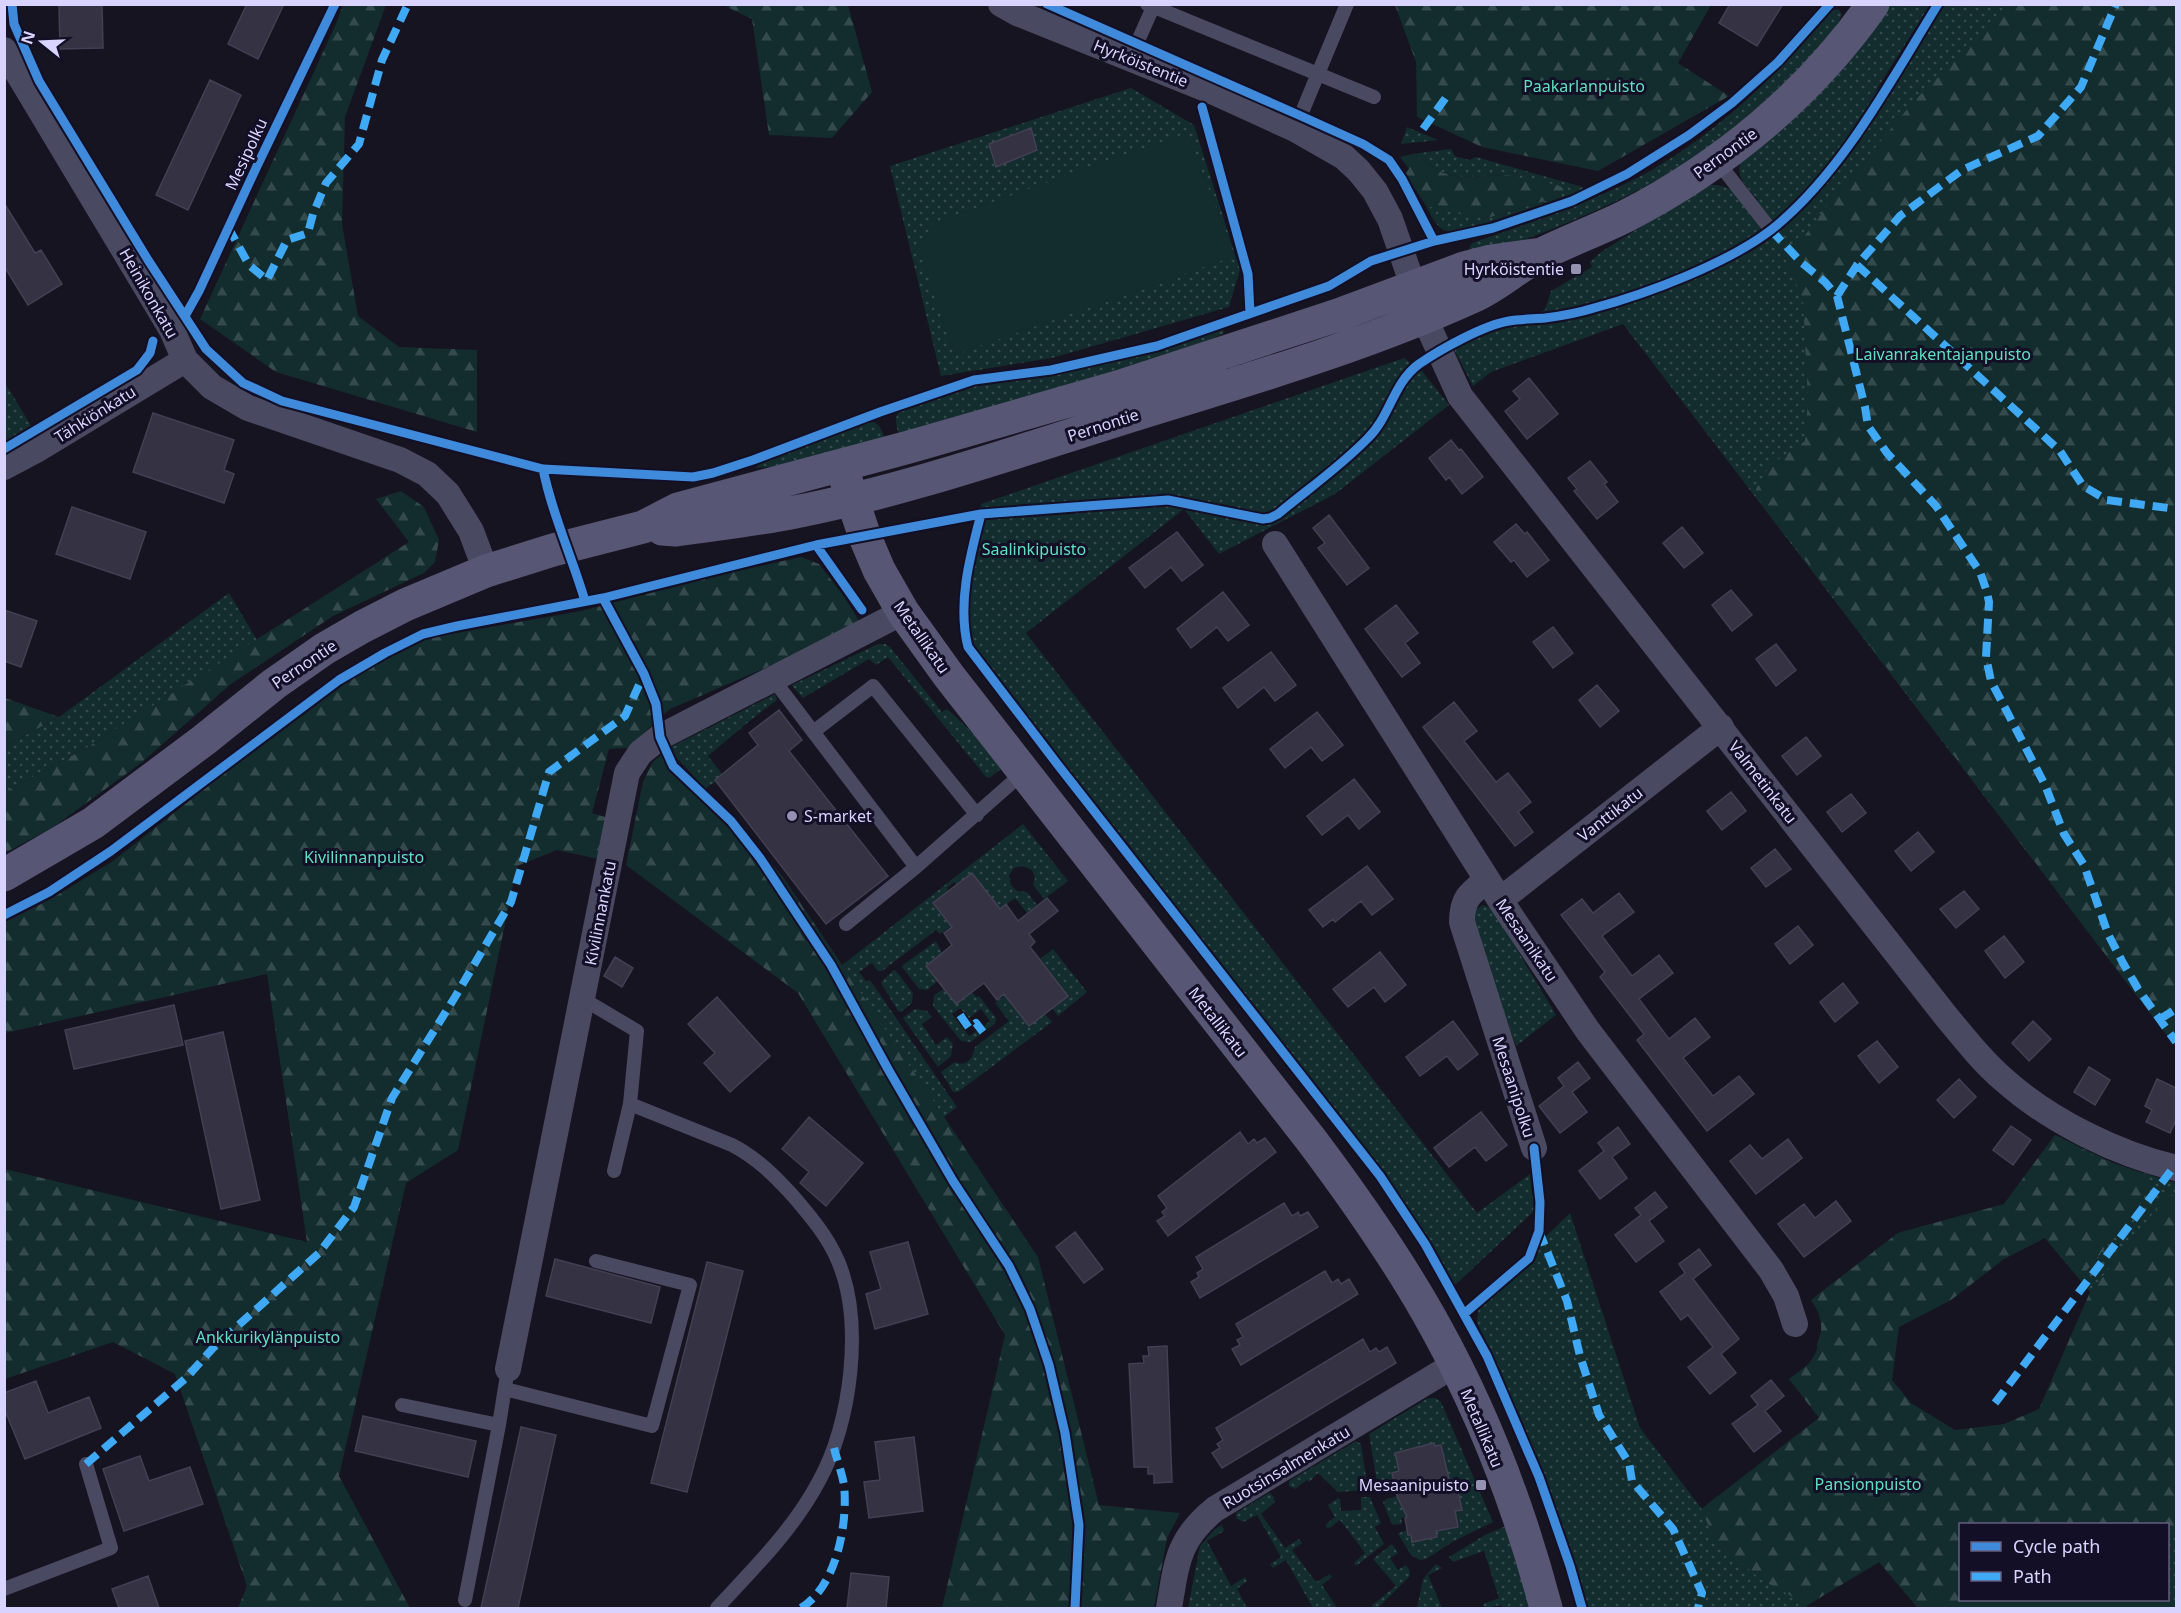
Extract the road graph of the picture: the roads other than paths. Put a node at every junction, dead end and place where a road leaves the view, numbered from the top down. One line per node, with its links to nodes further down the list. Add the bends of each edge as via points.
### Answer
1 (1001, 4): 6 (street, Hyrköistentie)
2 (1347, 4): 7 (lane)
3 (1873, 4): 10 (street, Pernontie, via 1819,71 1749,137)
4 (1150, 6): 6 (lane); 7 (lane)
5 (4, 50): 15 (street, Heinikonkatu, via 172,330)
6 (1130, 59): 9 (street, Hyrköistentie)
7 (1317, 74): 8 (lane); 9 (lane)
8 (1374, 97)
9 (1295, 129): 13 (street, Hyrköistentie, via 1344,158 1375,191 1390,219)
10 (1717, 161): 11 (lane); 12 (street, Pernontie, via 1625,216)
11 (1771, 230)
12 (1542, 254): 13 (street, Pernontie, via 1491,261); 14 (street, Pernontie, via 1495,285)
13 (1413, 287): 14 (street, Hyrköistentie); 16 (street, Pernontie, via 1124,386)
14 (1424, 316): 18 (street, Pernontie, via 1254,379); 24 (street, Valmetinkatu, via 1460,396)
15 (184, 360): 17 (street, Tähkiönkatu); 21 (street, Heinikonkatu, via 212,387 248,408 400,460 426,474 448,494 471,531)
16 (842, 465): 18 (street, Metallikatu); 19 (street, Pernontie, via 678,509)
17 (4, 467)
18 (852, 499): 19 (street, Pernontie, via 676,530); 22 (street, Metallikatu, via 870,550)
19 (642, 527): 21 (street, Pernontie)
20 (1275, 544): 30 (street, Mesaanikatu)
21 (486, 571): 29 (street, Pernontie, via 405,605 324,649 93,823)
22 (903, 612): 23 (street, Kivilinnankatu); 26 (street, Metallikatu)
23 (773, 679): 25 (lane); 32 (street, Kivilinnankatu, via 660,737 640,753 627,773)
24 (1720, 727): 30 (street, Vanttikatu); 35 (street, Valmetinkatu, via 1981,1058 2028,1100 2077,1130)
25 (813, 732): 27 (lane, via 873,686); 28 (lane)
26 (1024, 772): 27 (lane); 39 (street, Metallikatu, via 1357,1202)
27 (977, 815): 28 (lane)
28 (916, 867): 31 (lane)
29 (4, 875)
30 (1493, 890): 34 (street, Mesaanipolku, via 1470,893 1462,908 1462,922); 38 (street, Mesaanikatu, via 1588,1031 1771,1270 1786,1296)
31 (846, 924)
32 (582, 999): 33 (lane, via 637,1031); 40 (street, Kivilinnankatu)
33 (630, 1104): 36 (lane); 46 (lane, via 732,1145 766,1168 811,1217 845,1279 853,1349 849,1388 834,1448 820,1481 791,1527)
34 (1534, 1148)
35 (2176, 1168)
36 (614, 1171)
37 (596, 1261): 40 (lane, via 690,1285 652,1426)
38 (1794, 1324)
39 (1454, 1365): 47 (street, Ruotsinsalmenkatu, via 1200,1521 1179,1554); 48 (street, Metallikatu, via 1512,1497)
40 (506, 1379): 42 (lane)
41 (402, 1405): 42 (lane)
42 (499, 1425): 45 (lane)
43 (86, 1464): 44 (lane, via 111,1548)
44 (4, 1589)
45 (465, 1600)
46 (717, 1608)
47 (1168, 1608)
48 (1546, 1608)

